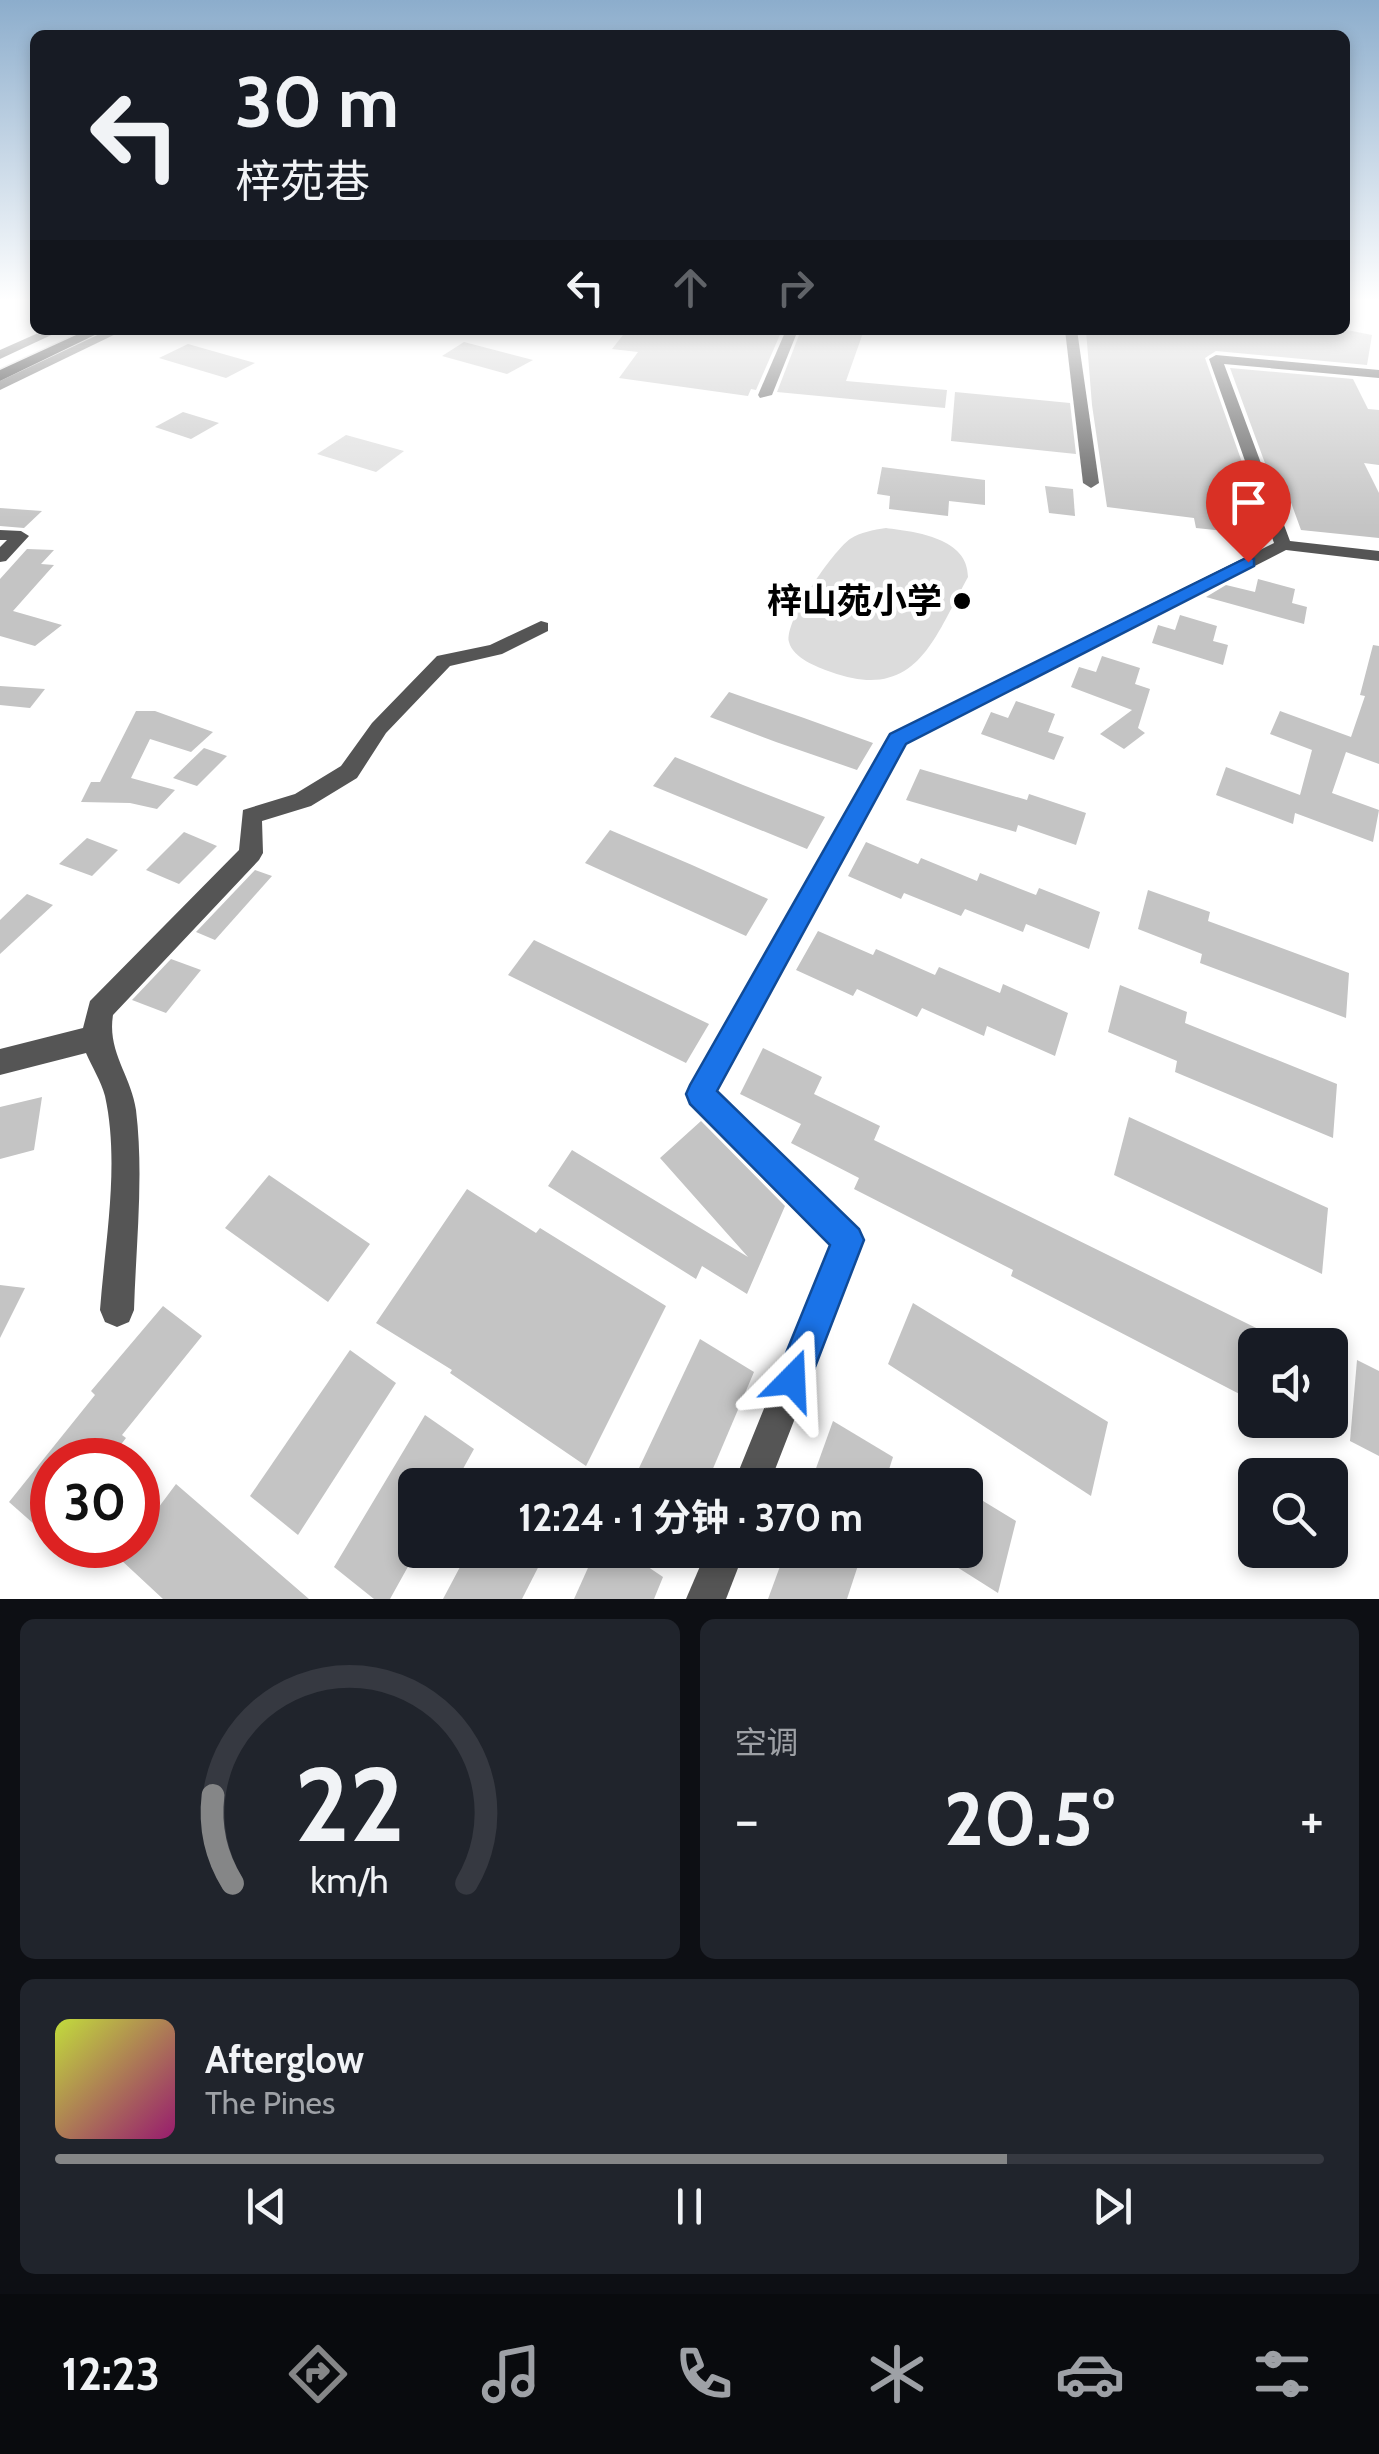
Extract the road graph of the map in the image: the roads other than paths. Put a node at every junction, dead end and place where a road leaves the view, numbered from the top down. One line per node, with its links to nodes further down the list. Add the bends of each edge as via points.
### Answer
1 (772, 377): 4 (street)
2 (1077, 377): 5 (street)
3 (1222, 377): 7 (street)
4 (764, 395)
5 (1090, 484)
6 (0, 534): 9 (street, via 21,536)
7 (1282, 545): 8 (street); 14 (street, via 898,739 700,1094 848,1240)
8 (1379, 556)
9 (0, 557)
10 (541, 627): 11 (street, via 496,650 444,661 380,728 349,772 303,800 251,816 251,853 100,1010)
11 (93, 1038): 12 (street); 13 (street, via 121,1102)
12 (0, 1062)
13 (117, 1310)
14 (758, 1468)
15 (719, 1568): 16 (street)
16 (706, 1599)

